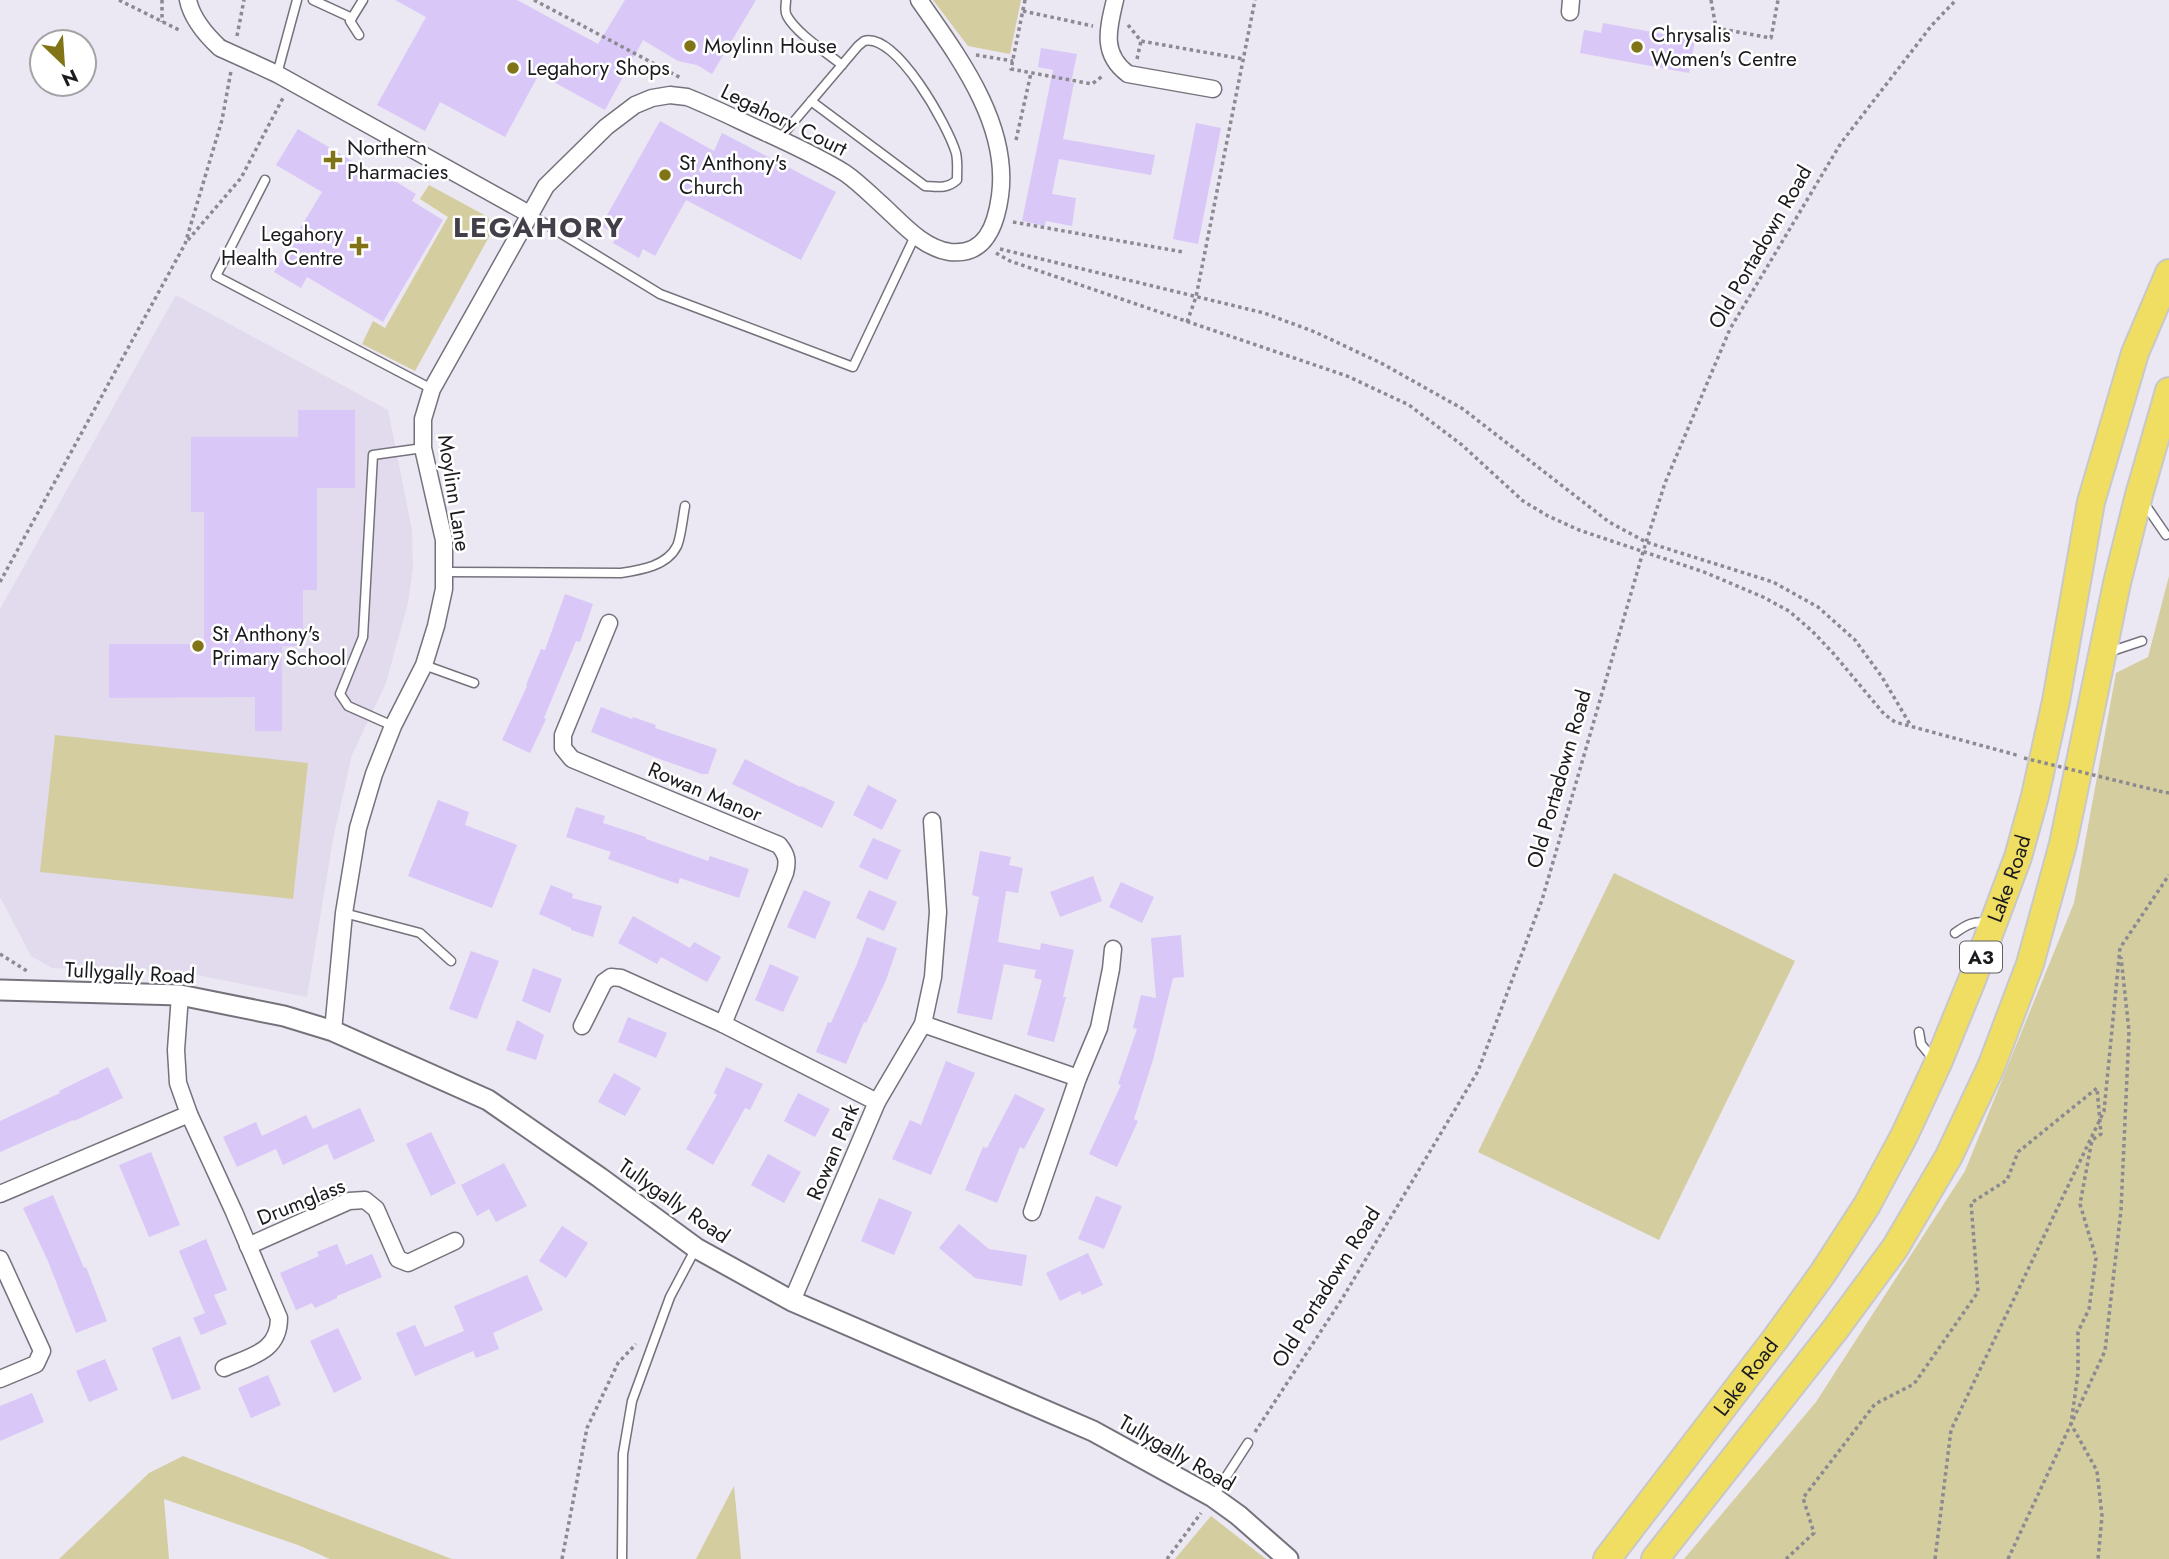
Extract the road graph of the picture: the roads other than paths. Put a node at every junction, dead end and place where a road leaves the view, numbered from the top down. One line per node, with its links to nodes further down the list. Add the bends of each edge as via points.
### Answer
1 (188, 0): 11 (street, bridge, via 196,20 222,44)
2 (297, 0): 11 (lane)
3 (313, 0): 8 (lane)
4 (363, 0): 8 (lane)
5 (786, 0): 10 (lane, via 789,19)
6 (919, 0): 17 (street, Legahory Court, via 976,90 993,127 1002,170 997,219 985,240 961,252 950,252)
7 (1115, 0): 12 (street, via 1109,43 1117,66 1128,74)
8 (352, 18): 9 (lane, via 351,25)
9 (359, 35)
10 (842, 65): 13 (lane); 13 (lane, via 863,41 885,46 896,55 923,91 955,151 957,180 941,188 925,186)
11 (284, 78): 16 (street)
12 (1213, 89)
13 (811, 101): 14 (lane)
14 (779, 139): 16 (street, Legahory Court, via 694,99 652,98 606,127 546,186); 17 (street, Legahory Court, via 847,174)
15 (265, 180): 19 (lane, via 216,276)
16 (531, 215): 17 (lane, via 660,294 853,367); 19 (street, Moylinn Lane)
17 (915, 236)
18 (2169, 273): 34 (highway, Lake Road / A3, via 2135,353 2091,502 2035,796)
19 (432, 389): 21 (street, Moylinn Lane, via 423,419)
20 (2169, 391): 22 (highway, Lake Road / A3)
21 (423, 448): 25 (street, Moylinn Lane, via 444,540); 31 (lane, via 373,455 363,637 340,694 348,705)
22 (2139, 495): 24 (lane); 28 (highway, Lake Road / A3)
23 (685, 506): 25 (lane, via 677,546 648,569 621,573)
24 (2166, 535)
25 (444, 572): 29 (street, Moylinn Lane)
26 (608, 623): 40 (street, Rowan Manor, via 563,735 563,748 572,759 779,845 786,854 785,873)
27 (2142, 641): 28 (lane)
28 (2103, 653): 63 (highway, Lake Road / A3, via 2063,844 2031,964 1950,1156 1887,1258 1834,1331)
29 (424, 665): 30 (lane); 31 (street, Moylinn Lane)
30 (474, 683)
31 (393, 726): 33 (street, Moylinn Lane, via 358,828)
32 (932, 821): 41 (street, Rowan Park, via 938,912 933,977)
33 (344, 913): 37 (lane, via 420,933); 43 (street, Moylinn Lane)
34 (1993, 925): 35 (lane, via 1979,921); 45 (highway, Lake Road / A3)
35 (1955, 933)
36 (1114, 949): 46 (street, via 1099,1028)
37 (451, 961)
38 (0, 990): 39 (street, Tullygally Road)
39 (180, 995): 43 (street, Tullygally Road); 48 (street, Drumglass, via 178,1083)
40 (723, 1024): 42 (street, via 611,977); 47 (street)
41 (923, 1024): 46 (street); 47 (street, Rowan Park)
42 (582, 1026)
43 (333, 1031): 53 (street, Tullygally Road, via 488,1100)
44 (1919, 1032): 45 (lane, via 1921,1044)
45 (1938, 1063): 62 (highway, Lake Road / A3, via 1905,1136 1823,1273)
46 (1078, 1079): 50 (street)
47 (877, 1102): 55 (street, Rowan Park)
48 (189, 1114): 49 (street); 52 (street, Drumglass)
49 (0, 1194)
50 (1032, 1212)
51 (455, 1241): 52 (street, Drumglass, via 408,1263 398,1259 376,1209 365,1200 349,1201)
52 (248, 1246): 56 (street, Drumglass, via 279,1318 279,1333 261,1352)
53 (696, 1248): 55 (street, Tullygally Road); 60 (lane, via 670,1297 632,1401 623,1454)
54 (0, 1259): 57 (street, via 42,1351 36,1364)
55 (792, 1301): 59 (street, Tullygally Road, via 1093,1432)
56 (224, 1368)
57 (0, 1379)
58 (1248, 1443): 59 (lane)
59 (1213, 1497): 61 (street, Tullygally Road)
60 (622, 1559)
61 (1288, 1559)
62 (1607, 1559)
63 (1655, 1559)

